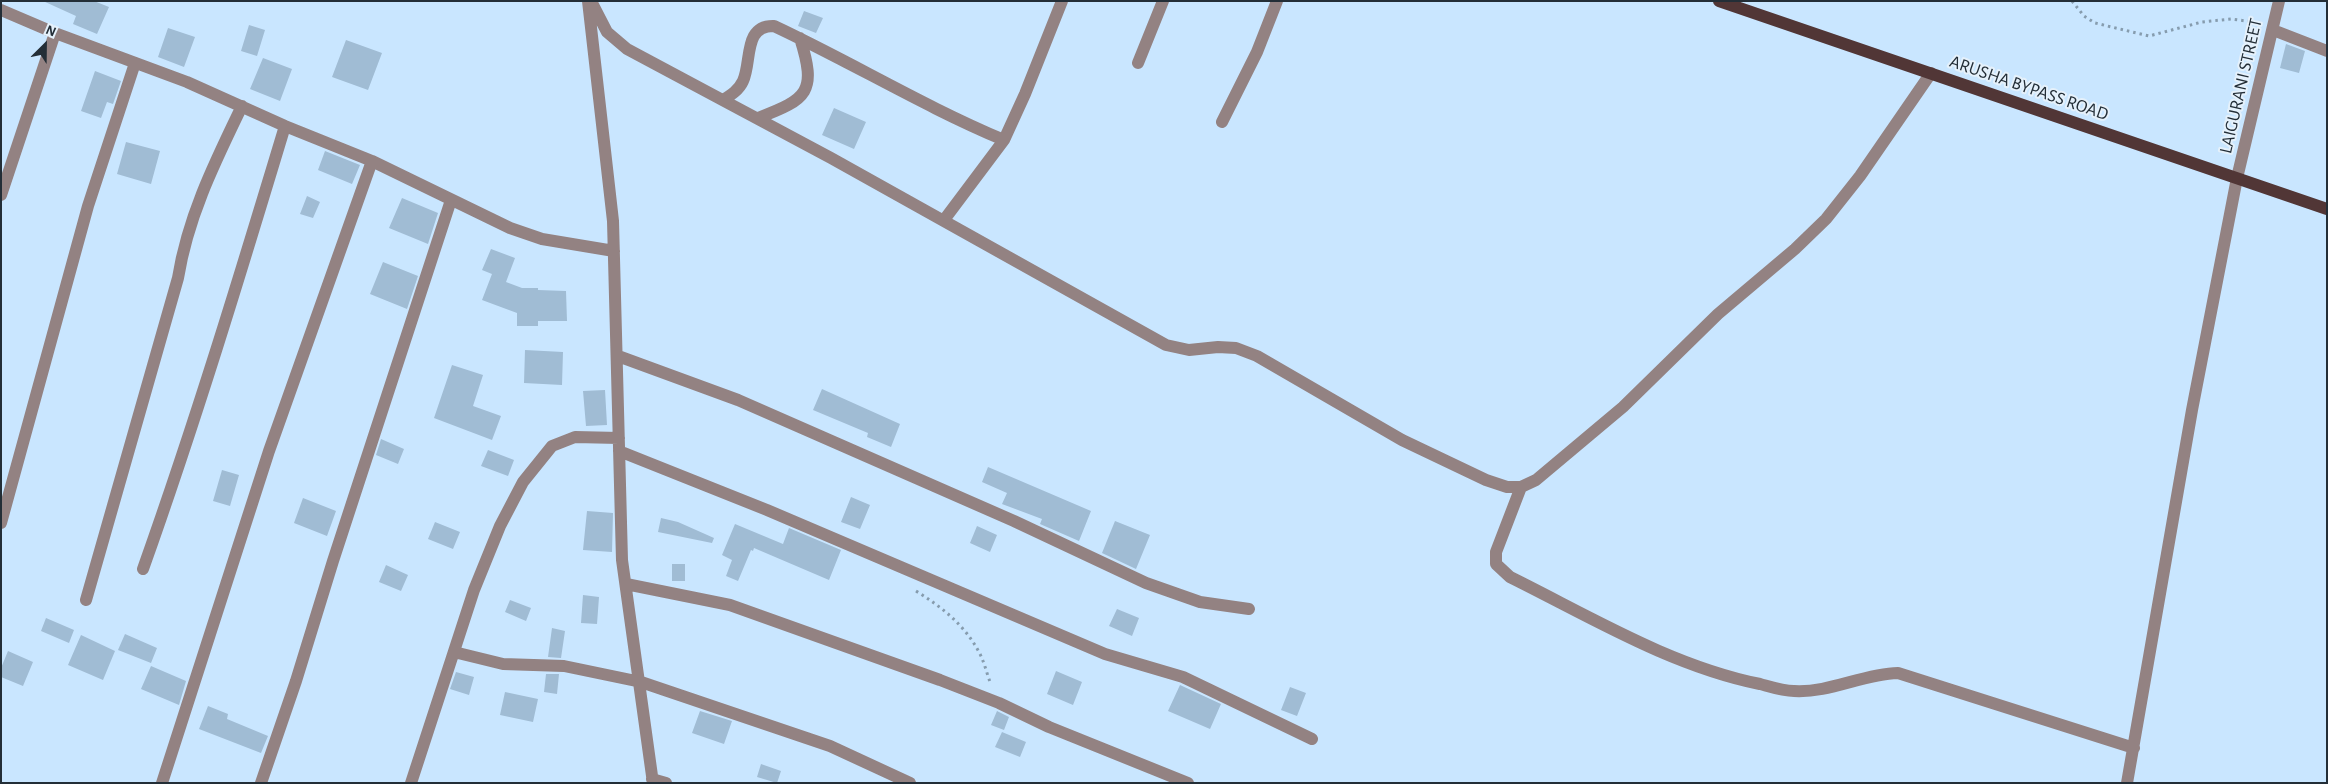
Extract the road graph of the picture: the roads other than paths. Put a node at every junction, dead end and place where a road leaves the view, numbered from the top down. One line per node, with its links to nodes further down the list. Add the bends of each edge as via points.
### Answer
1 (590, 1): 15 (street, via 607,32 627,49); 27 (street)
2 (1062, 1): 20 (street)
3 (1162, 1): 13 (street)
4 (1277, 1): 18 (street, via 1257,52)
5 (1719, 1): 14 (main road, ARUSHA BYPASS ROAD)
6 (2278, 1): 8 (street, LAIGURANI STREET)
7 (1, 10): 9 (street)
8 (2273, 27): 11 (street); 22 (street, LAIGURANI STREET)
9 (55, 33): 12 (street); 23 (street)
10 (800, 38): 15 (street, via 774,26 759,28 750,44 743,83); 17 (street, via 808,70 804,93 795,103); 20 (street, via 964,123)
11 (2327, 51)
12 (135, 63): 16 (street); 31 (street, via 88,206)
13 (1138, 63)
14 (1931, 73): 22 (main road, ARUSHA BYPASS ROAD); 30 (street, via 1860,176 1826,218 1795,249 1718,314 1623,407 1536,480)
15 (724, 100): 17 (street)
16 (242, 106): 19 (street); 34 (street, via 205,182 185,244 176,286)
17 (758, 118): 26 (street)
18 (1222, 122)
19 (285, 126): 21 (street); 32 (street, via 233,297)
20 (1004, 140): 26 (street)
21 (372, 161): 24 (street); 41 (street, via 269,451)
22 (2238, 178): 25 (main road, ARUSHA BYPASS ROAD); 39 (street, LAIGURANI STREET, via 2192,410)
23 (1, 195)
24 (451, 200): 27 (street, via 542,239); 42 (street)
25 (2327, 209)
26 (944, 220): 30 (street, via 1166,345 1189,350 1236,348 1257,356 1402,440 1486,480 1507,487)
27 (614, 251): 28 (street)
28 (618, 356): 29 (street); 35 (street, via 738,400 1014,521 1146,583 1200,602)
29 (619, 445): 33 (street, via 622,560); 36 (street, via 575,437 552,446 523,482 481,572); 38 (street, via 1105,654 1183,677)
30 (1521, 487): 39 (street, via 1496,552 1496,564 1510,577 1680,660 1720,674 1793,691 1828,688 1876,674 1898,672)
31 (1, 523)
32 (143, 569)
33 (626, 584): 37 (street); 46 (street, via 730,605 999,703 1049,727)
34 (86, 600)
35 (1249, 609)
36 (454, 652): 37 (street, via 503,664 564,666); 43 (street)
37 (640, 682): 40 (street); 45 (street, via 830,746)
38 (1312, 739)
39 (2134, 748): 47 (street, LAIGURANI STREET)
40 (653, 781): 44 (street)
41 (162, 783)
42 (260, 783)
43 (411, 783)
44 (666, 783)
45 (910, 783)
46 (1188, 783)
47 (2127, 783)

